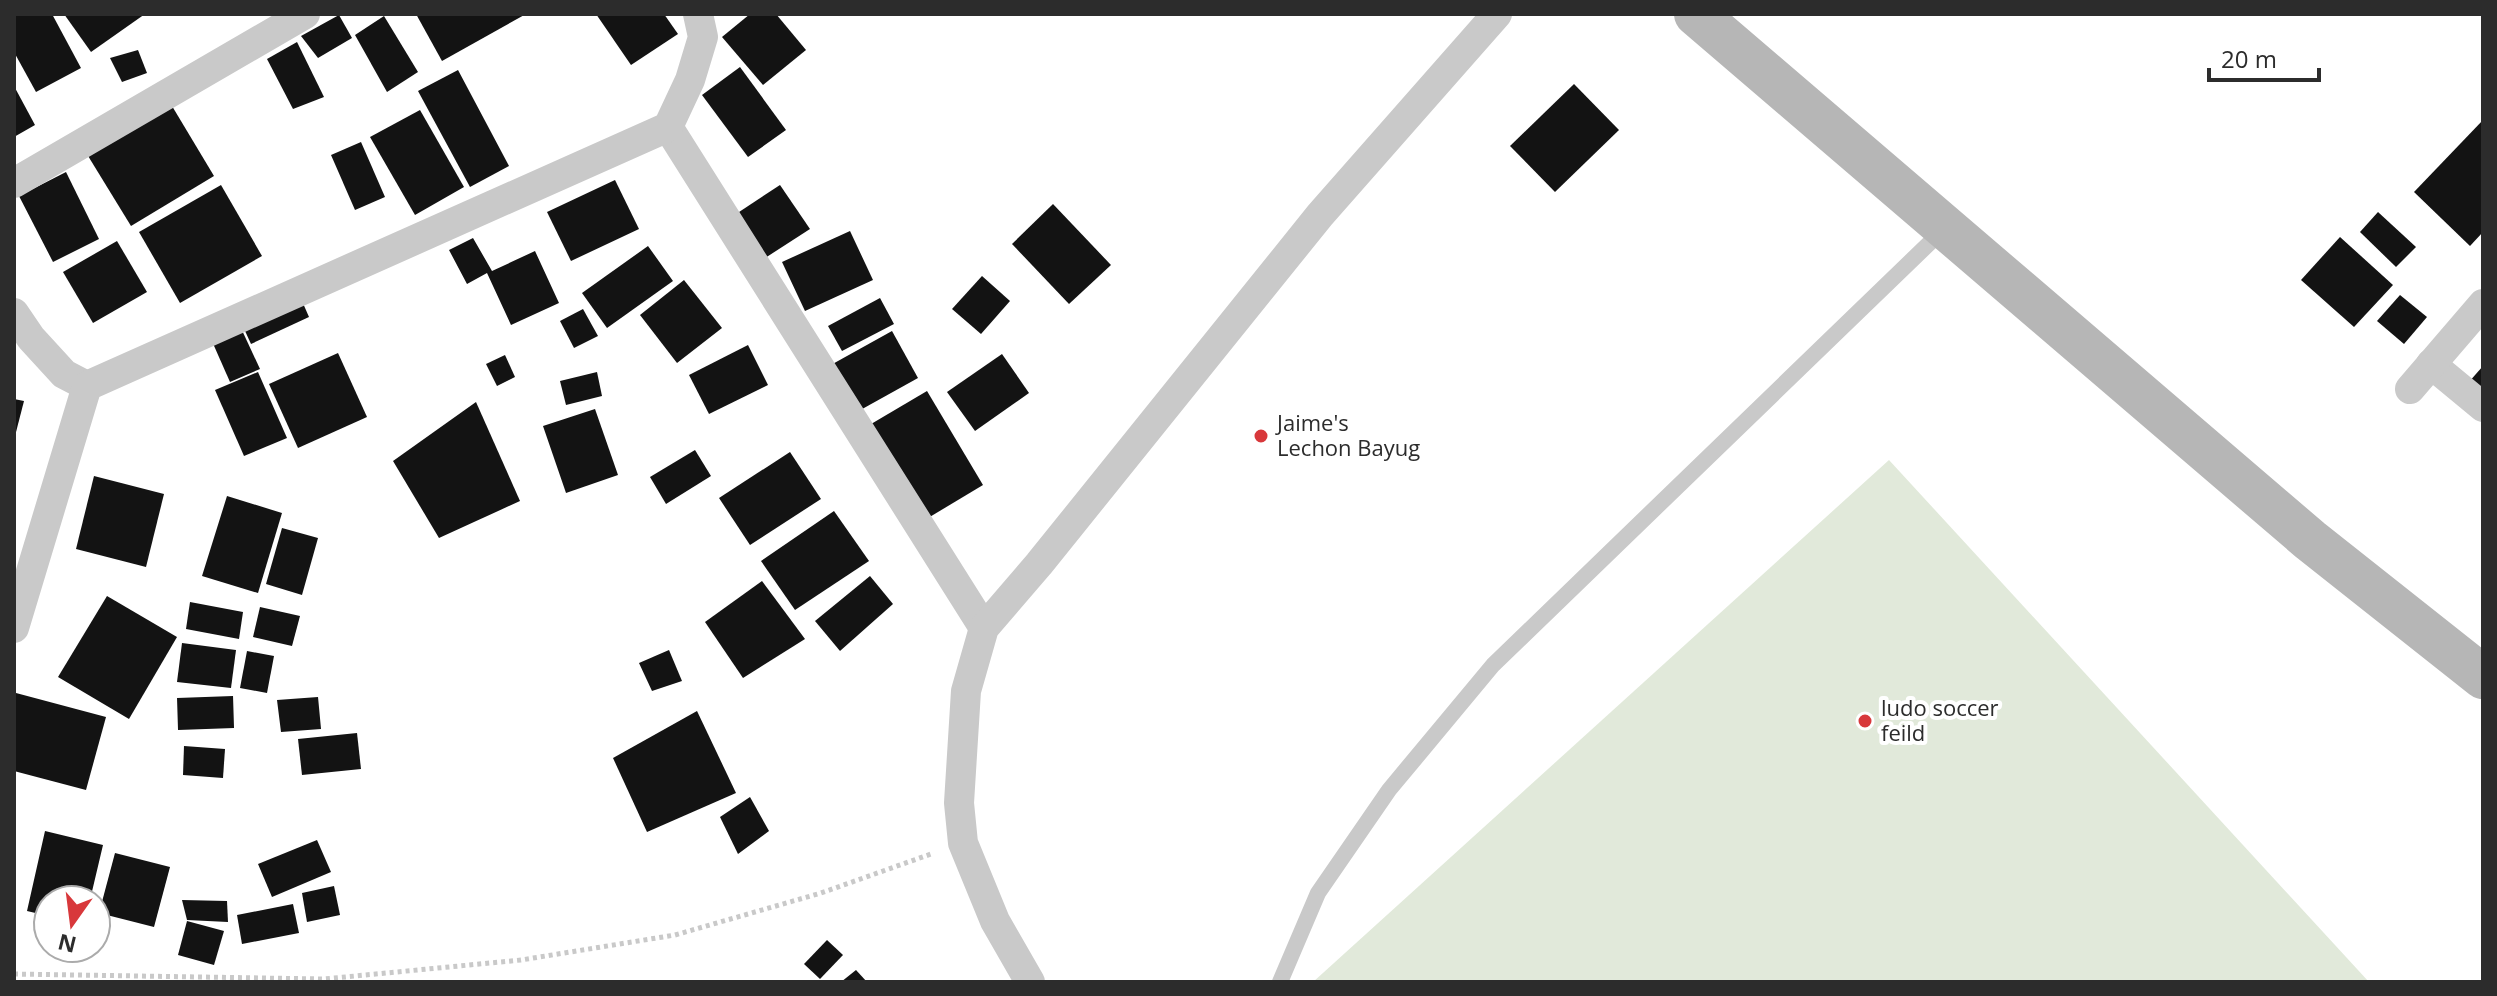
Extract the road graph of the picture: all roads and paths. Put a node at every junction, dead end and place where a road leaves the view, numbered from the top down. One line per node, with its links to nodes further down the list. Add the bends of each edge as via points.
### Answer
1 (305, 14): 6 (street)
2 (698, 14): 5 (street, via 703,37)
3 (1497, 14): 15 (street, via 1320,215)
4 (1696, 14): 7 (street)
5 (668, 127): 11 (street); 15 (street)
6 (14, 183)
7 (1946, 228): 16 (street, via 2310,540); 20 (lane, via 1493,665 1389,790 1318,893)
8 (2483, 304): 10 (street)
9 (14, 313): 11 (street, via 64,374)
10 (2431, 364): 12 (street); 13 (street)
11 (87, 386): 14 (street)
12 (2410, 389)
13 (2483, 407)
14 (14, 628)
15 (984, 628): 17 (street, via 966,691 959,803)
16 (2483, 677)
17 (963, 843): 18 (path, via 821,893 675,935 521,960 324,979); 19 (street, via 995,921)
18 (14, 974)
19 (1030, 982)
20 (1280, 982)

